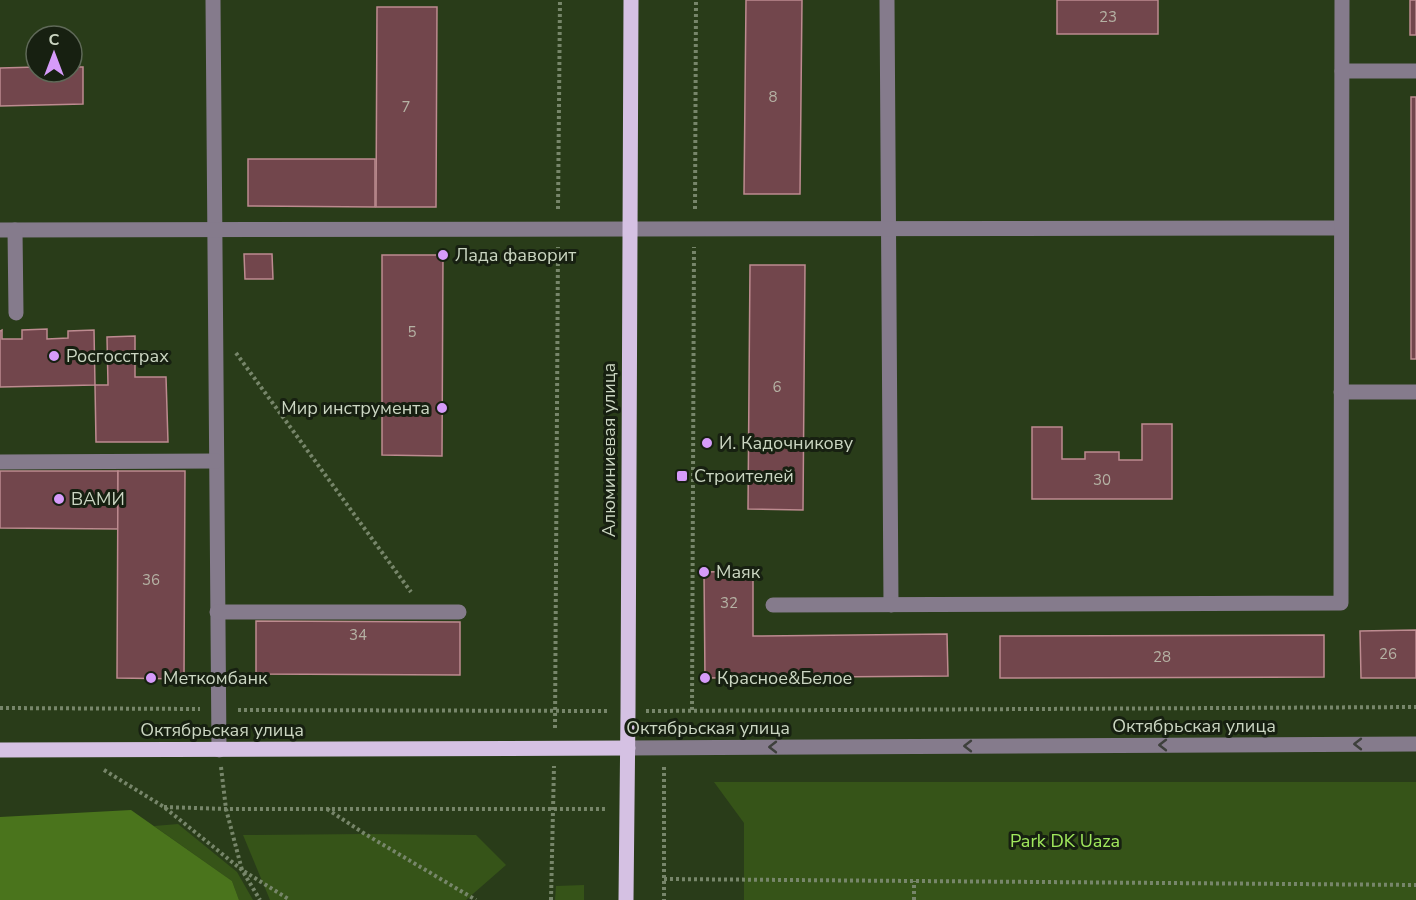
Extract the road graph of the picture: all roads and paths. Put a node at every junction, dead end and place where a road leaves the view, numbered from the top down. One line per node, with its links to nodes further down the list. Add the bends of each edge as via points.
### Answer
1 (213, 0): 12 (street)
2 (560, 0): 13 (path)
3 (631, 0): 14 (main road, Алюминиевая улица)
4 (696, 0): 15 (path)
5 (887, 0): 10 (street)
6 (1342, 0): 7 (street)
7 (1342, 71): 8 (street); 9 (street)
8 (1416, 71)
9 (1341, 228): 10 (street); 18 (street)
10 (890, 229): 15 (street); 22 (street)
11 (7, 230): 12 (street); 16 (street)
12 (214, 230): 13 (street); 17 (street)
13 (558, 230): 14 (street); 31 (path)
14 (630, 230): 15 (street); 32 (main road, Алюминиевая улица)
15 (694, 230): 30 (path)
16 (16, 313)
17 (215, 325): 21 (street); 25 (path)
18 (1341, 392): 19 (street); 22 (street, via 1341,603)
19 (1416, 392)
20 (0, 462): 21 (street)
21 (216, 462): 24 (street)
22 (891, 604): 23 (street)
23 (773, 605)
24 (217, 612): 25 (street); 29 (street)
25 (426, 612): 26 (street)
26 (459, 612)
27 (1416, 707): 30 (path)
28 (0, 708): 29 (path)
29 (218, 710): 31 (path); 38 (street)
30 (692, 710): 32 (path)
31 (555, 711): 32 (path); 34 (path)
32 (628, 711): 35 (main road, Алюминиевая улица)
33 (1416, 744): 36 (street, Октябрьская улица, one-way to 36)
34 (555, 748): 35 (main road, Октябрьская улица); 38 (main road, Октябрьская улица); 42 (path)
35 (628, 748): 36 (street, Октябрьская улица); 44 (main road, Алюминиевая улица)
36 (664, 748): 46 (path)
37 (0, 750): 38 (main road, Октябрьская улица)
38 (219, 750): 43 (path)
39 (103, 769): 40 (path)
40 (164, 807): 43 (path); 45 (path)
41 (326, 808): 42 (path); 43 (path); 51 (path)
42 (551, 808): 44 (path); 52 (path)
43 (226, 809): 45 (path)
44 (626, 809): 53 (main road, Алюминиевая улица)
45 (242, 870): 49 (path); 50 (path)
46 (664, 879): 47 (path); 54 (path)
47 (914, 881): 48 (path); 55 (path)
48 (1416, 885)
49 (260, 900)
50 (290, 900)
51 (476, 900)
52 (551, 900)
53 (626, 900)
54 (664, 900)
55 (914, 900)

